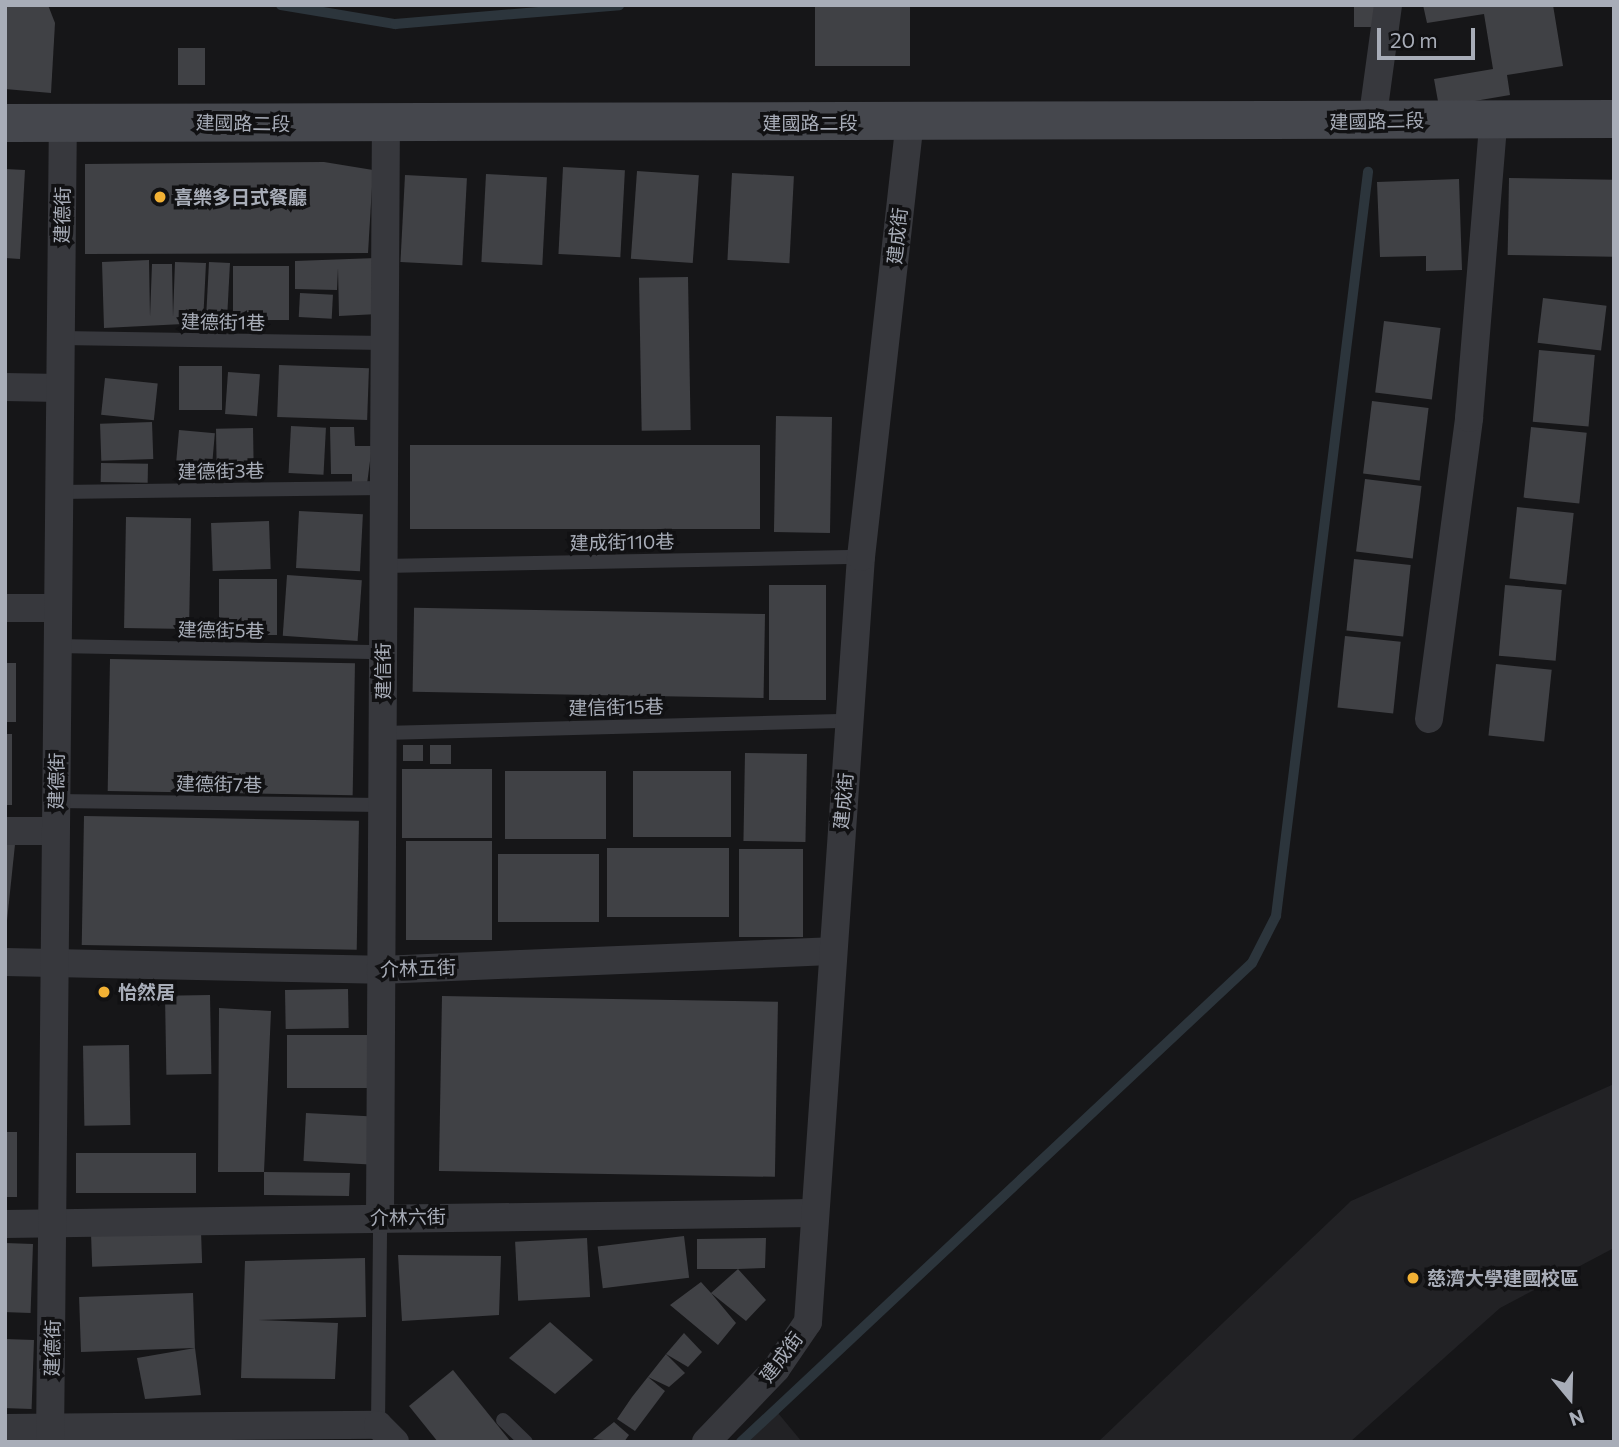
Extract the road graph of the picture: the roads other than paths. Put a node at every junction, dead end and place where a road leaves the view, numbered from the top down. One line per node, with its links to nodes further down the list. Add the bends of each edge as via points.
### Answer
1 (1388, 5): 5 (street)
2 (1494, 117): 3 (street, 建國路二段); 5 (street, 建國路二段); 21 (street, via 1469,418)
3 (1614, 119)
4 (63, 121): 6 (street, 建國路二段); 8 (street, 建國路二段); 9 (street, 建德街)
5 (1372, 122): 7 (street, 建國路二段)
6 (5, 123)
7 (910, 123): 8 (street, 建國路二段); 15 (street, 建成街)
8 (386, 124): 10 (street, 建信街)
9 (61, 338): 10 (lane, 建德街1巷); 12 (street, 建德街)
10 (385, 343): 13 (street, 建信街)
11 (5, 387): 12 (street)
12 (60, 388): 14 (street, 建德街)
13 (384, 488): 14 (lane, 建德街3巷); 16 (street, 建信街)
14 (59, 492): 18 (street, 建德街)
15 (861, 557): 16 (lane, 建成街110巷); 22 (street, 建成街)
16 (384, 566): 20 (street, 建信街)
17 (5, 608): 18 (street)
18 (55, 608): 19 (street, 建德街)
19 (57, 646): 20 (lane, 建德街5巷); 24 (street, 建德街)
20 (383, 652): 23 (street, 建信街)
21 (1429, 719)
22 (849, 721): 23 (lane, 建信街15巷); 28 (street, 建成街)
23 (383, 733): 25 (street, 建信街)
24 (56, 801): 25 (lane, 建德街7巷); 27 (street, 建德街)
25 (383, 805): 31 (street, 建信街)
26 (5, 831): 27 (street)
27 (55, 831): 29 (street, 建德街)
28 (831, 950): 31 (street, 介林五街); 32 (street, 建成街)
29 (58, 961): 30 (street, 介林五街); 31 (street, 介林五街); 35 (street, 建德街)
30 (5, 962)
31 (380, 970): 33 (street, 建信街)
32 (811, 1213): 33 (street, 介林六街); 41 (street, 建成街, via 808,1322 776,1369)
33 (380, 1217): 35 (street, 介林六街); 38 (lane)
34 (5, 1224): 35 (street, 介林六街)
35 (55, 1224): 39 (street, 建德街)
36 (503, 1420): 40 (lane)
37 (5, 1428): 39 (street)
38 (387, 1433): 39 (street)
39 (50, 1435)
40 (527, 1442)
41 (706, 1442)

